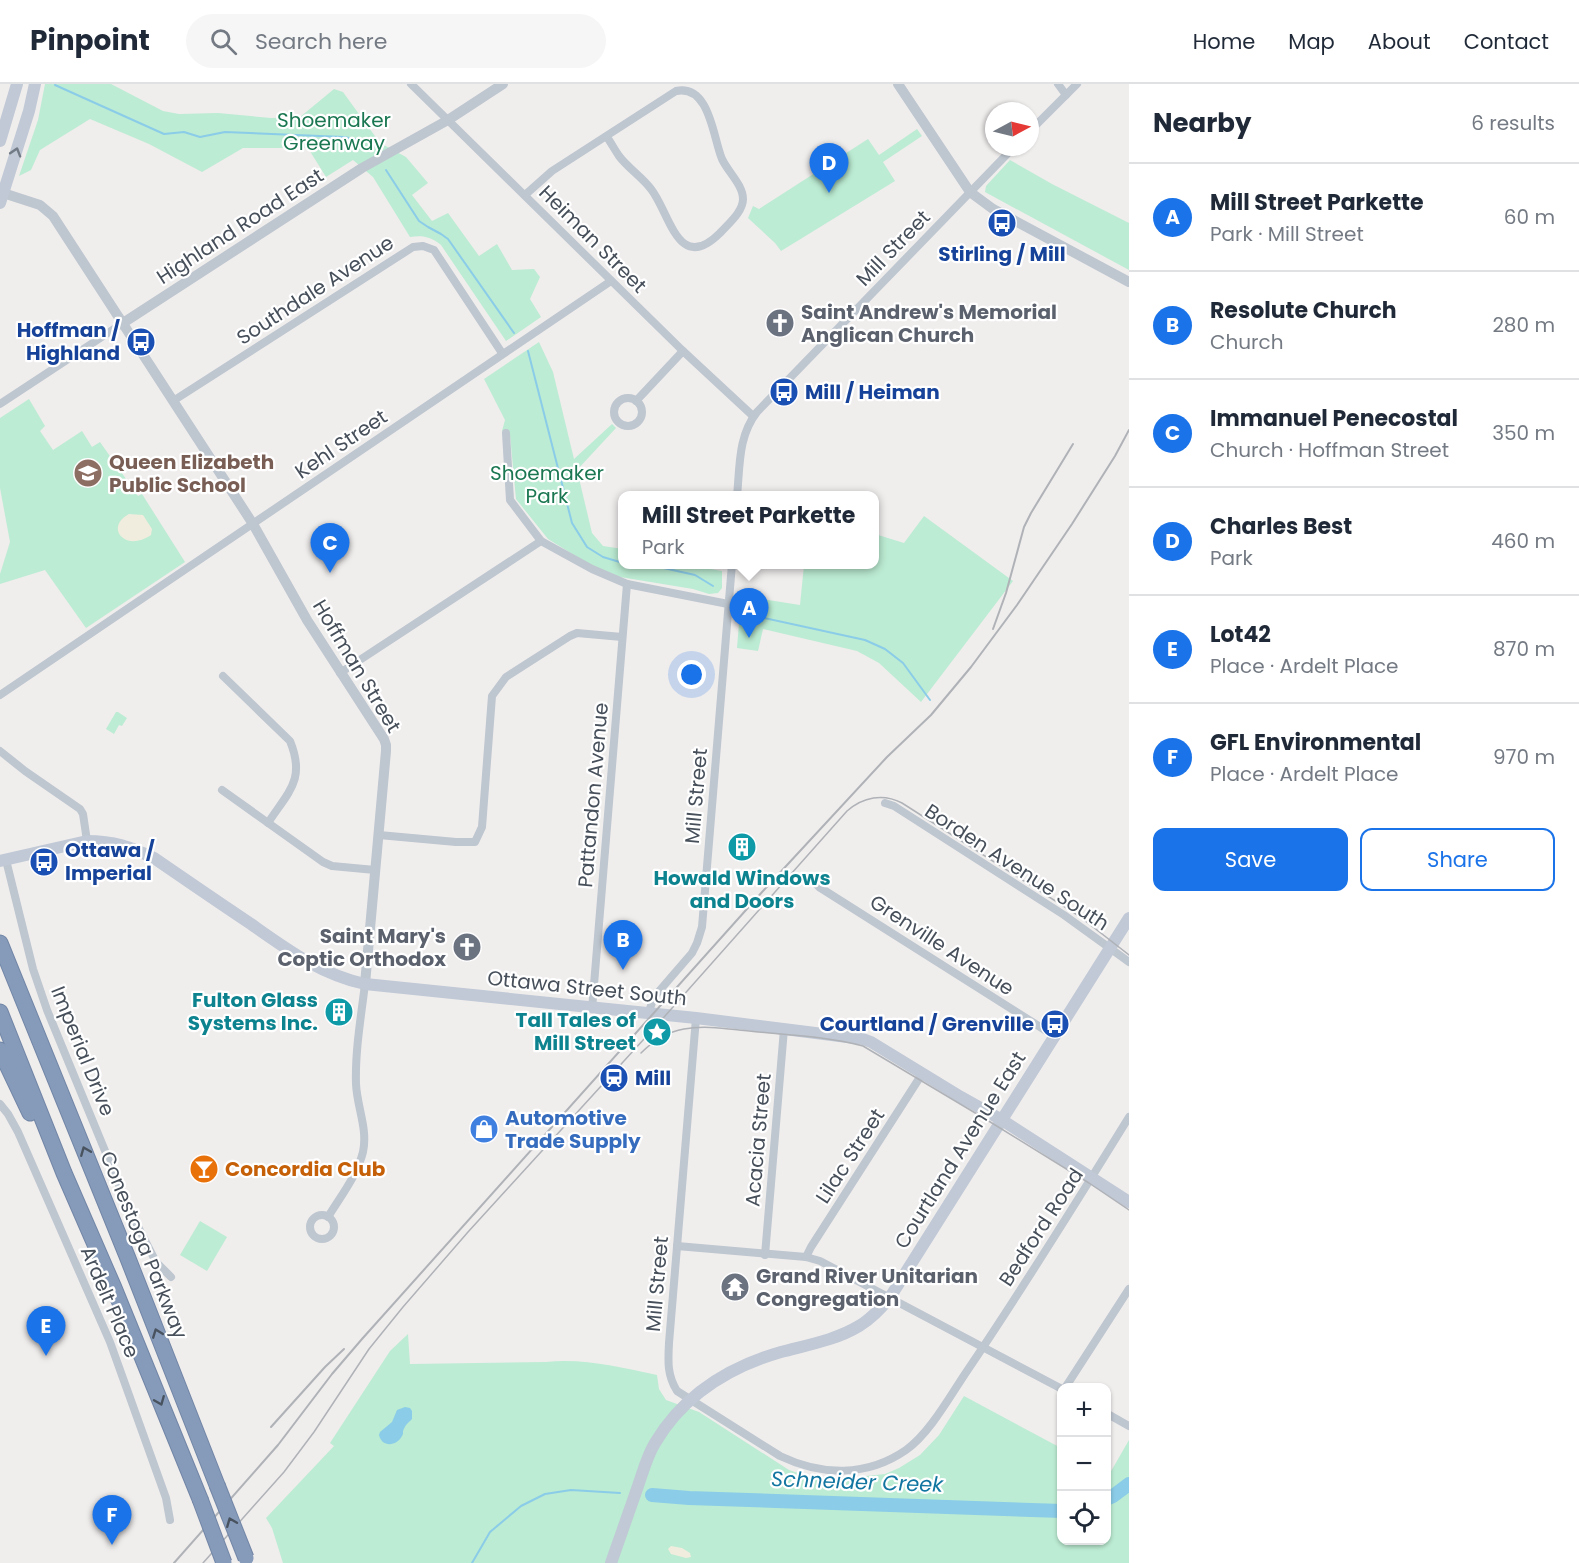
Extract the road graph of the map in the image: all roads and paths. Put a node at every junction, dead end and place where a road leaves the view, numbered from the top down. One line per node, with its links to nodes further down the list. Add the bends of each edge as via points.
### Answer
1 (17, 84): 12 (main road)
2 (35, 84): 16 (main road, one-way to 2)
3 (411, 84): 9 (street, Heiman Street)
4 (503, 84): 9 (street, Highland Road East)
5 (897, 84): 14 (street)
6 (1058, 84): 8 (street)
7 (1077, 84): 8 (street)
8 (1066, 95): 10 (street)
9 (448, 120): 15 (street, Heiman Street); 19 (street, Highland Road East, via 362,168)
10 (1039, 122)
11 (607, 137): 11 (street, via 620,157 652,190 678,240 690,247 710,242 742,207 741,190 723,162 706,108 690,91 676,91); 15 (street, via 552,171)
12 (0, 141)
13 (1005, 156): 14 (street, Mill Street)
14 (970, 192): 18 (street, via 993,209); 25 (street, Mill Street)
15 (525, 195): 17 (street, Heiman Street)
16 (1, 196): 19 (street, Hoffman Street, via 40,205 53,216)
17 (611, 280): 20 (street, Heiman Street); 21 (street, Kehl Street)
18 (1129, 282)
19 (123, 322): 22 (street, Hoffman Street); 24 (street, Highland Road East)
20 (683, 351): 23 (street); 25 (street, Heiman Street)
21 (502, 353): 22 (street, Southdale Avenue, via 434,250 413,247); 28 (street, Kehl Street)
22 (173, 401): 28 (street, Hoffman Street)
23 (636, 401)
24 (0, 404)
25 (753, 416): 27 (street, Mill Street, via 741,448)
26 (507, 433): 29 (street, via 510,500)
27 (737, 491)
28 (253, 524): 34 (street, Hoffman Street); 36 (street, Kehl Street)
29 (541, 541): 31 (street); 34 (street)
30 (732, 569): 32 (street, Mill Street)
31 (627, 584): 32 (street); 33 (street, Pattandon Avenue)
32 (728, 604): 53 (street, Mill Street, via 702,927 692,953 654,997)
33 (622, 637): 41 (street, via 577,633 570,636 506,677 492,696 482,827 475,842); 51 (street, Pattandon Avenue)
34 (340, 673): 41 (street, Hoffman Street, via 386,745)
35 (223, 676): 40 (street, via 290,741 295,753 296,778)
36 (0, 695)
37 (0, 752): 42 (street, via 80,809)
38 (222, 790): 40 (street)
39 (885, 803): 48 (street, Borden Avenue South)
40 (268, 823): 44 (street, via 332,866)
41 (379, 835): 44 (street, Hoffman Street)
42 (87, 841): 43 (main road, Ottawa Street South); 50 (main road, Ottawa Street South, via 130,847 154,858 300,958 346,980)
43 (3, 861): 69 (street, Imperial Drive, via 47,1010 129,1209 156,1262)
44 (375, 870): 50 (street, Hoffman Street)
45 (812, 879): 56 (street, Grenville Avenue)
46 (1129, 918): 48 (main road, Courtland Avenue East)
47 (0, 943): 79 (highway, Conestoga Parkway, one-way to 47, bridge)
48 (1110, 948): 49 (street, Borden Avenue South); 56 (main road, Courtland Avenue East)
49 (1129, 962)
50 (365, 984): 51 (main road, Ottawa Street South); 65 (street, Hoffman Street, via 356,1077 364,1146 356,1171)
51 (592, 1009): 53 (main road, Ottawa Street South)
52 (0, 1012): 62 (highway)
53 (648, 1014): 54 (main road, Ottawa Street South)
54 (696, 1018): 55 (main road, Ottawa Street South); 66 (street, Mill Street)
55 (784, 1029): 58 (main road, Ottawa Street South, via 863,1039); 67 (street, Acacia Street)
56 (1056, 1037): 61 (main road, Courtland Avenue East)
57 (0, 1050): 62 (highway, via 52,1160)
58 (922, 1074): 61 (main road, Ottawa Street South); 68 (street, Lilac Street)
59 (0, 1104): 78 (street, Ardelt Place, via 18,1132 110,1342)
60 (1129, 1117): 63 (street, Bedford Road)
61 (1002, 1120): 63 (main road, Ottawa Street South); 71 (main road, Courtland Avenue East)
62 (64, 1173): 80 (highway, one-way to 80, bridge)
63 (1092, 1178): 64 (main road, Ottawa Street South); 72 (street, Bedford Road)
64 (1129, 1202)
65 (328, 1217)
66 (677, 1246): 67 (street); 75 (street, Mill Street, via 668,1364 677,1391)
67 (765, 1255): 68 (street)
68 (806, 1257): 71 (street)
69 (171, 1277)
70 (1129, 1289): 73 (street)
71 (889, 1299): 72 (street); 75 (main road, Courtland Avenue East, via 858,1327 744,1365)
72 (982, 1348): 74 (street); 75 (street, Bedford Road, via 916,1442 877,1465 857,1470 818,1470 794,1463)
73 (1066, 1383)
74 (1057, 1385)
75 (691, 1400): 81 (main road, Courtland Avenue East, via 649,1456)
76 (1111, 1415): 77 (street)
77 (1129, 1426)
78 (170, 1520)
79 (247, 1561)
80 (224, 1563)
81 (611, 1563)

